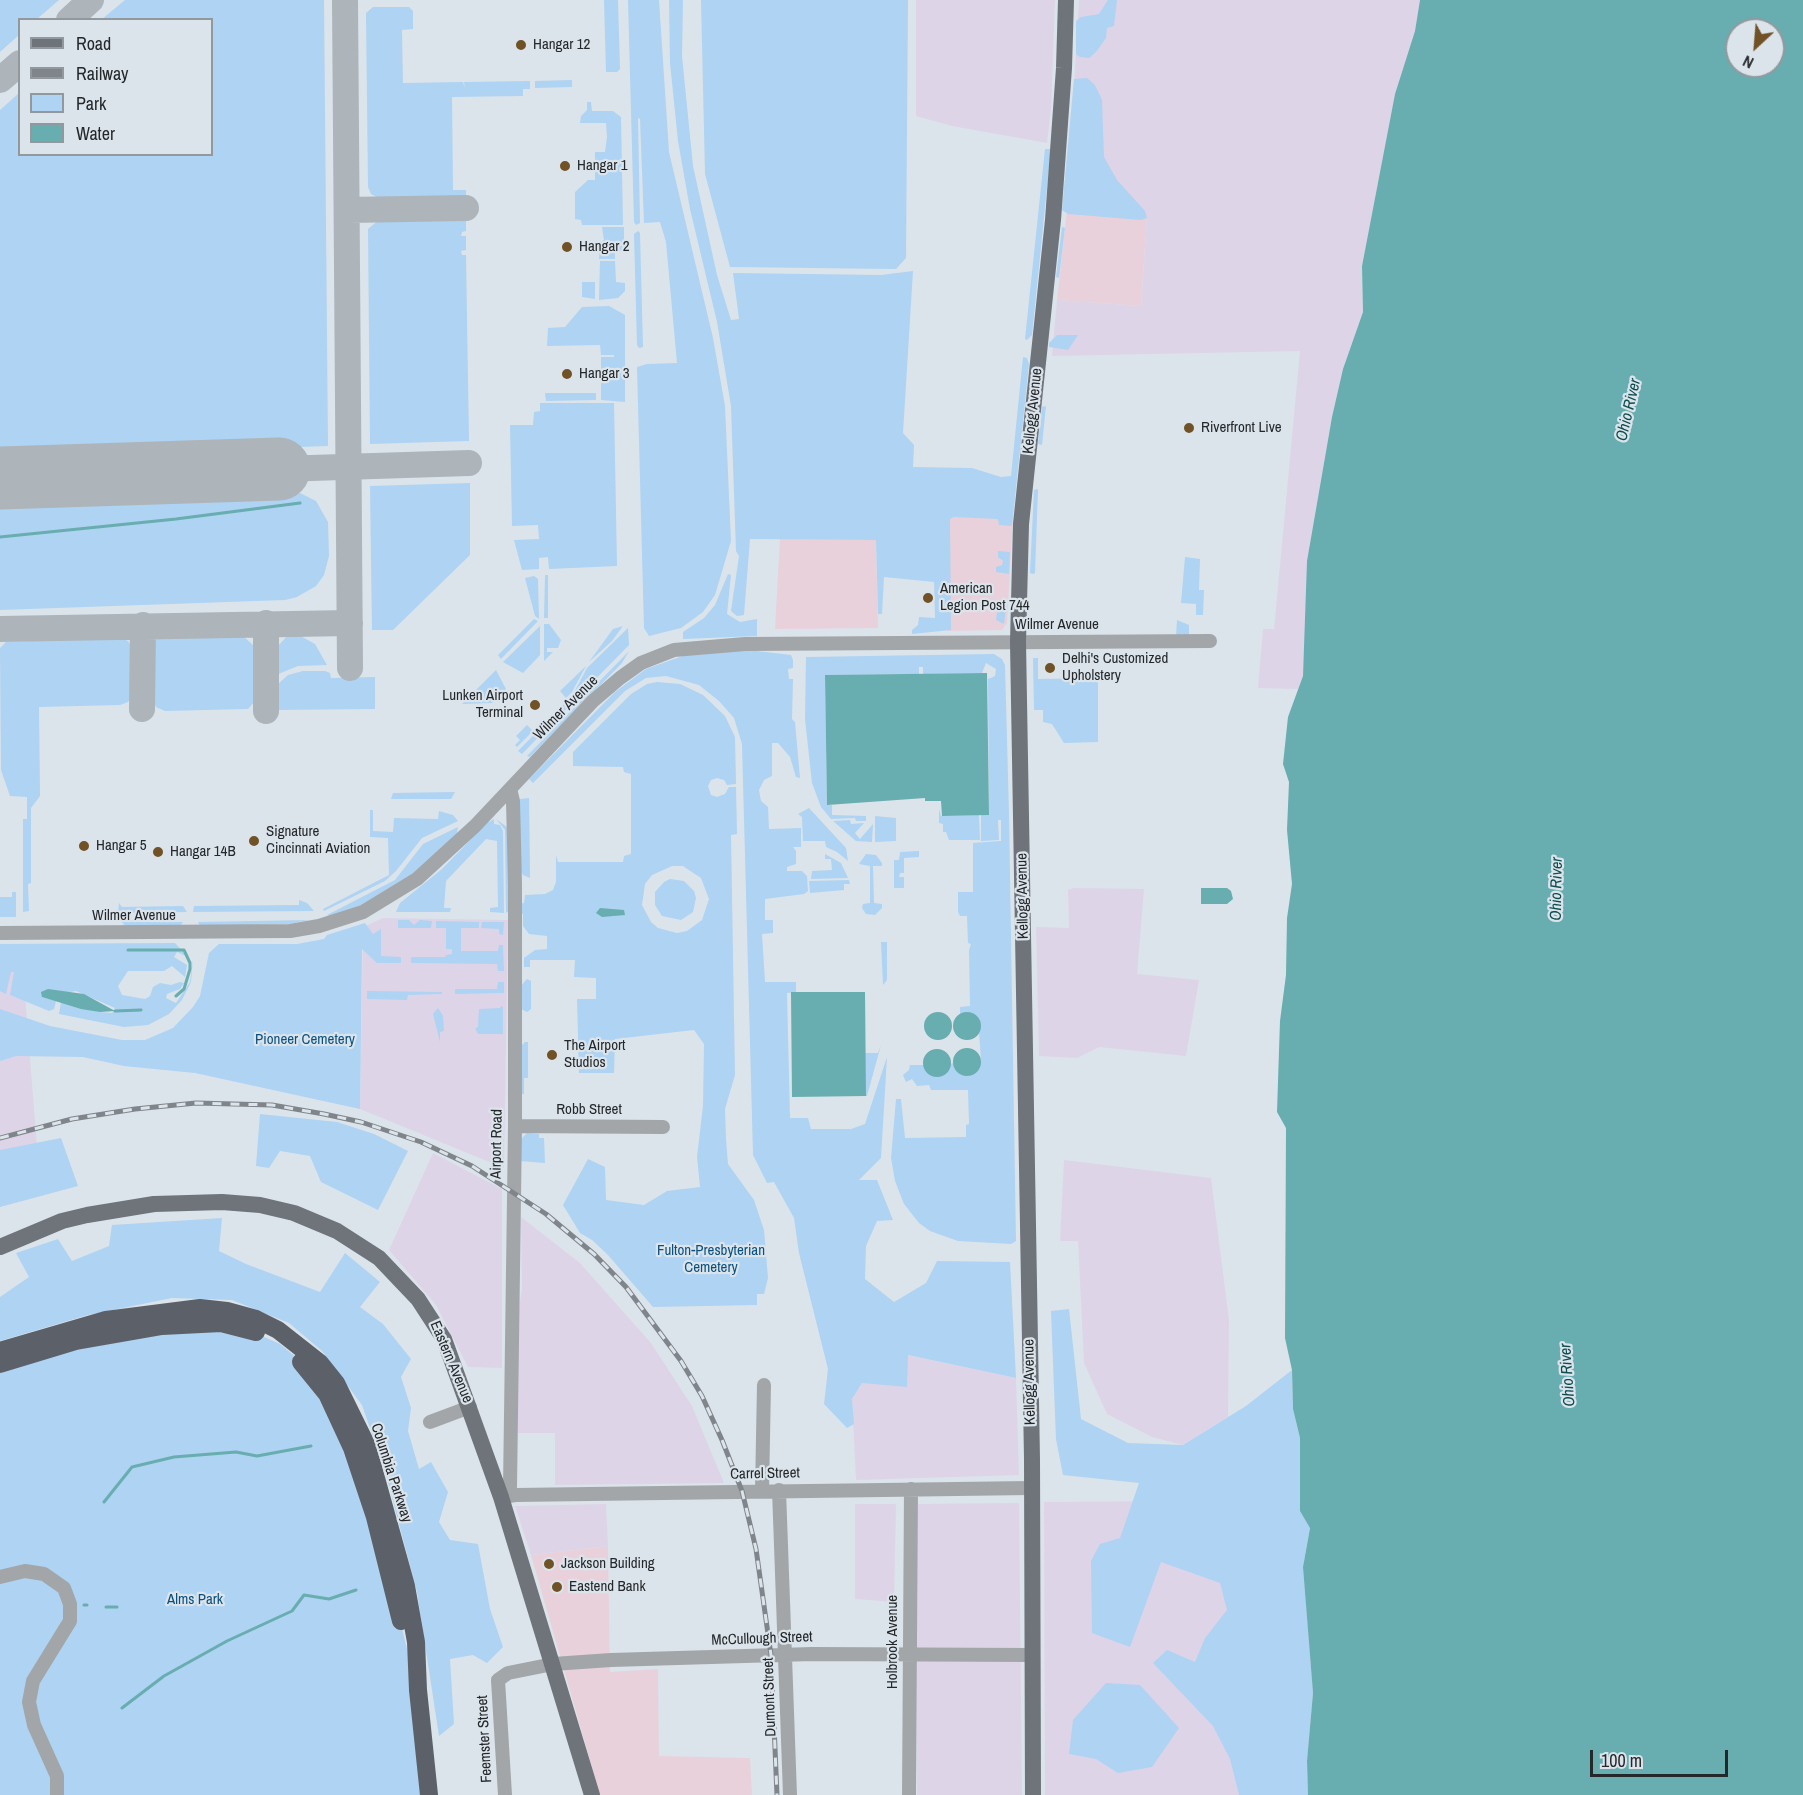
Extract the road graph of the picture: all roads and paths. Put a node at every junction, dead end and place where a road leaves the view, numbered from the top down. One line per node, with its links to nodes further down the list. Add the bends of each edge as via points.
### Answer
1 (1066, 0): 3 (main road, Kellogg Avenue, via 1053,219 1022,524)
2 (1210, 641): 3 (street, Wilmer Avenue)
3 (1018, 642): 4 (street, Wilmer Avenue, via 745,644 674,650 641,663 620,678); 14 (main road, Kellogg Avenue)
4 (510, 789): 5 (street, Wilmer Avenue, via 417,879 382,903 339,921 281,931); 6 (street, Airport Road)
5 (0, 933)
6 (515, 1126): 7 (street, Robb Street); 18 (street, Airport Road, via 510,1487)
7 (663, 1127)
8 (0, 1247): 12 (main road, Eastern Avenue, via 62,1221 154,1204 260,1205 318,1221 379,1258 405,1283 444,1339)
9 (0, 1352): 25 (highway, Columbia Parkway, via 106,1320 200,1308 256,1319 302,1346 336,1383 367,1446 406,1586 416,1642)
10 (0, 1364): 25 (highway, Columbia Parkway, via 111,1333 203,1323 221,1323 261,1334 297,1358 327,1394 352,1448 375,1517)
11 (764, 1385): 17 (street)
12 (470, 1407): 13 (street); 18 (main road, Eastern Avenue)
13 (430, 1422)
14 (1030, 1488): 15 (street, Carrel Street); 22 (main road, Kellogg Avenue)
15 (911, 1489): 16 (street, Carrel Street); 21 (street, Holbrook Avenue)
16 (779, 1490): 17 (street, Carrel Street); 20 (street, Dumont Street)
17 (762, 1491): 18 (street, Carrel Street)
18 (501, 1497): 23 (main road, Eastern Avenue)
19 (0, 1577): 26 (street, via 25,1571 44,1574 64,1588 70,1604 70,1621 33,1681 29,1702 34,1725 57,1776)
20 (785, 1655): 21 (street, McCullough Street); 23 (street, McCullough Street); 30 (street, Dumont Street)
21 (909, 1655): 22 (street, McCullough Street); 31 (street, Holbrook Avenue)
22 (1031, 1655): 32 (main road, Kellogg Avenue)
23 (553, 1664): 24 (street, McCullough Street, via 508,1673); 29 (main road, Eastern Avenue)
24 (498, 1680): 28 (street, Feemster Street)
25 (418, 1690): 27 (highway, Columbia Parkway)
26 (57, 1795)
27 (429, 1795)
28 (505, 1795)
29 (592, 1795)
30 (790, 1795)
31 (909, 1795)
32 (1033, 1795)

